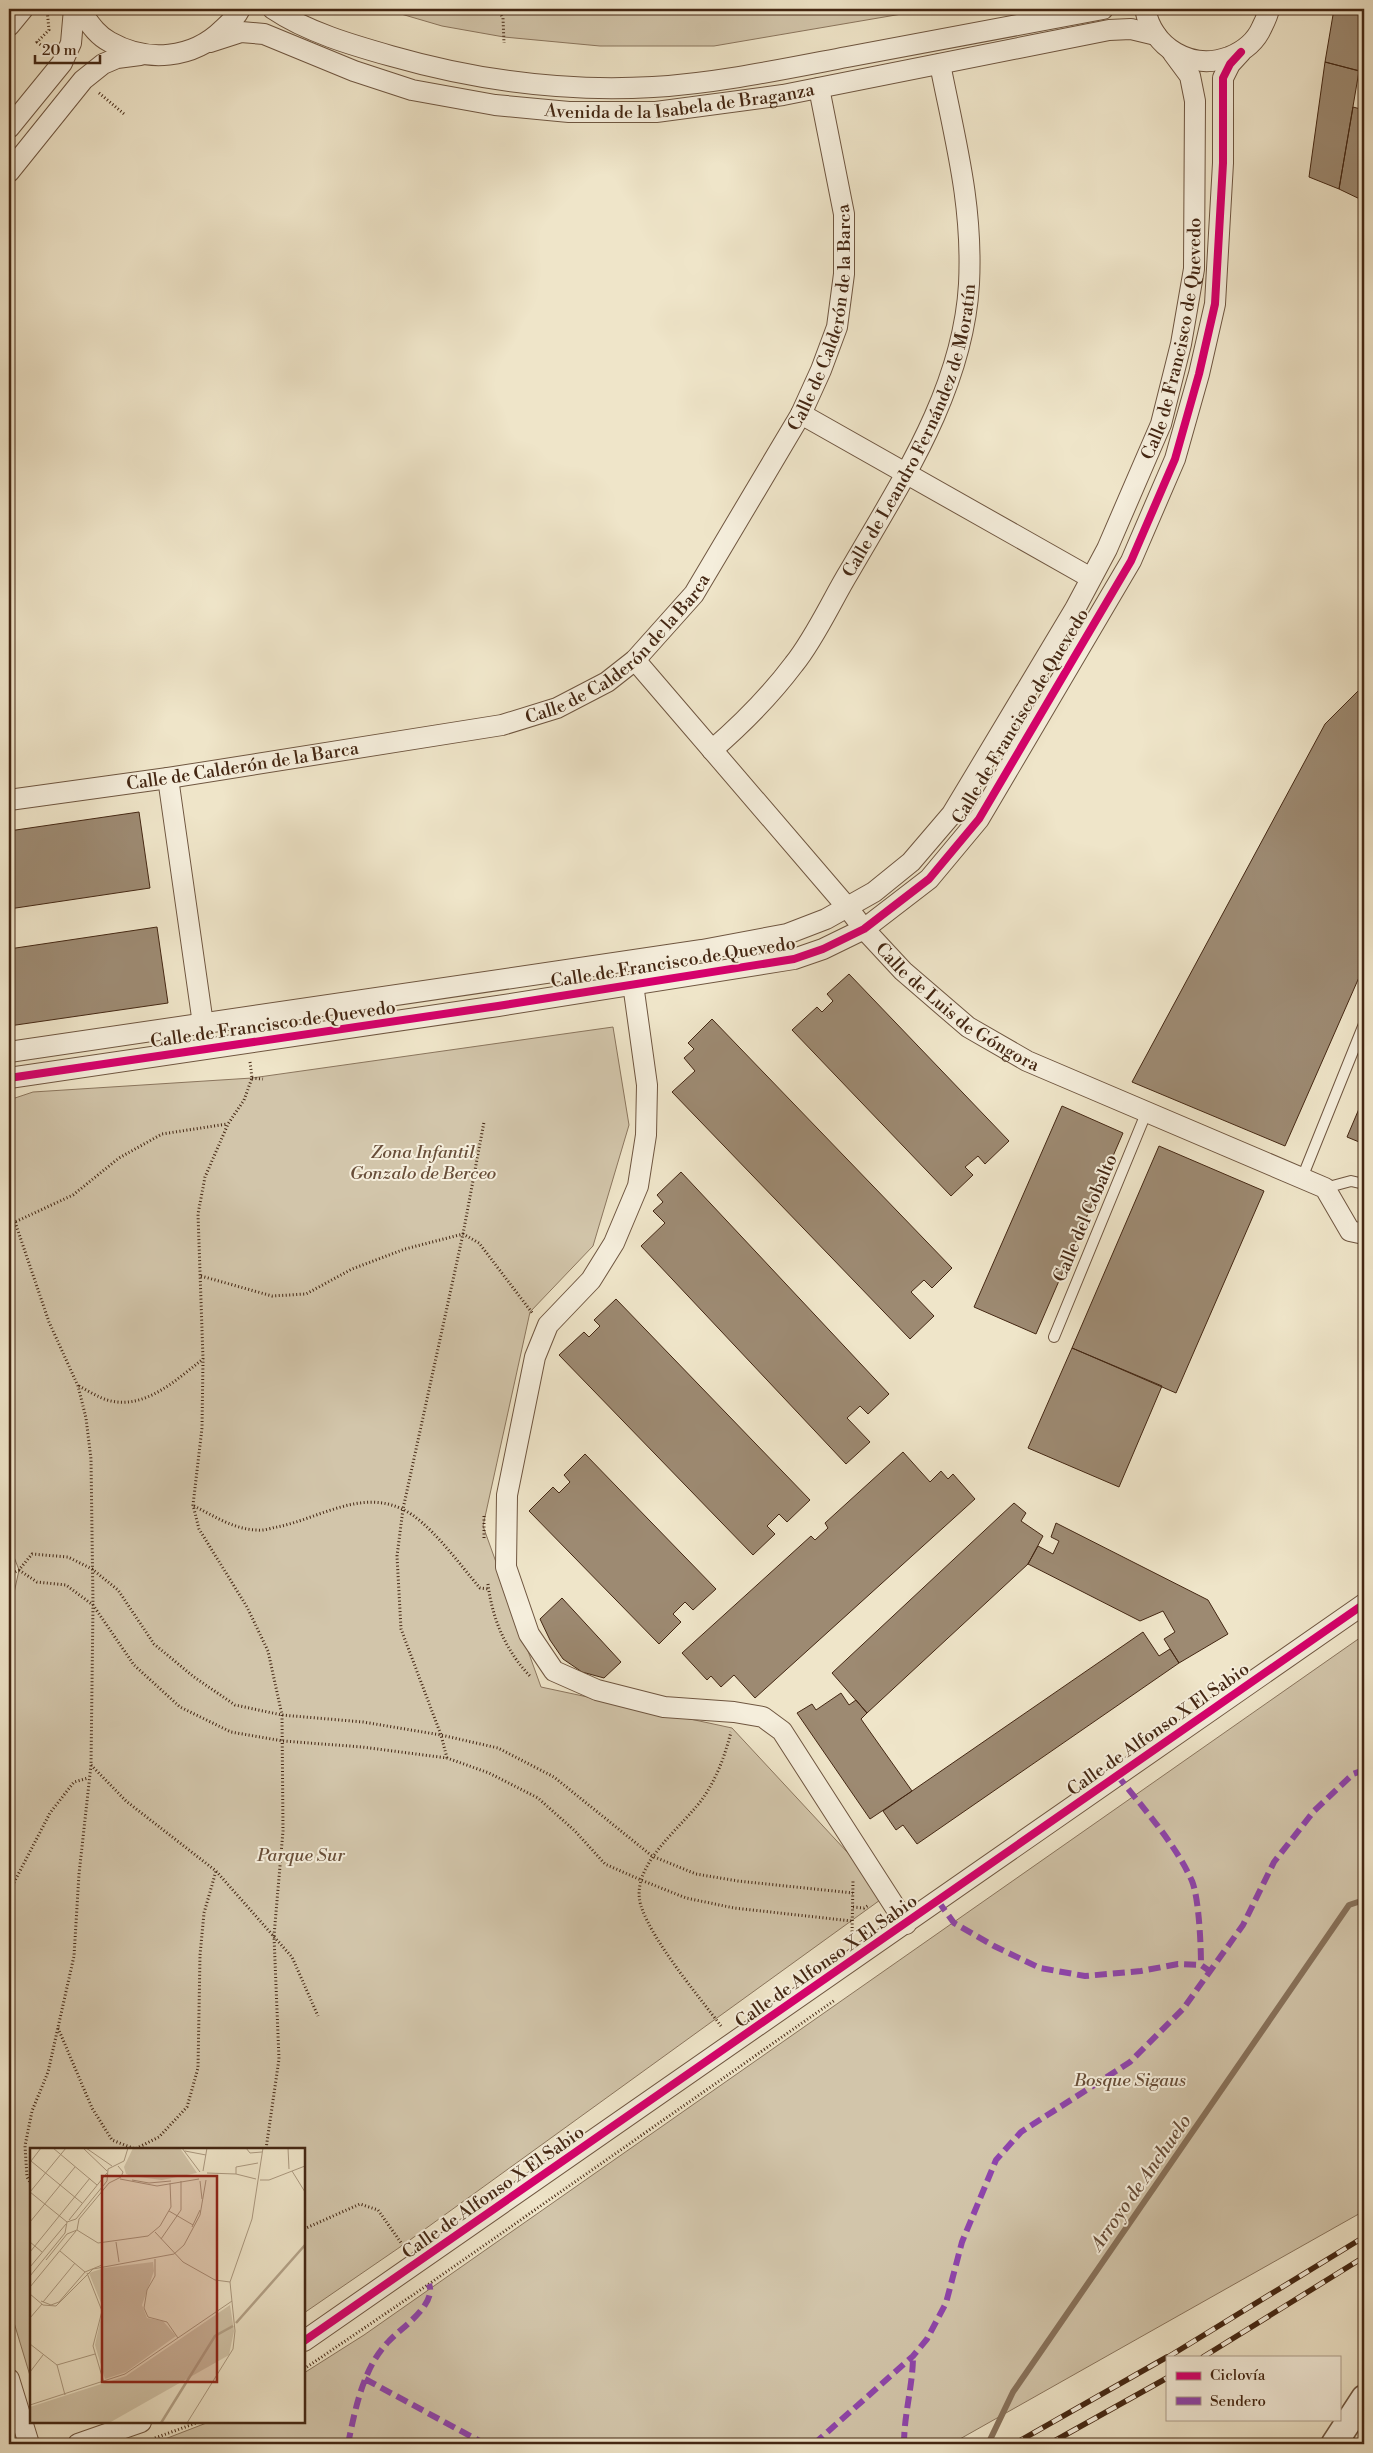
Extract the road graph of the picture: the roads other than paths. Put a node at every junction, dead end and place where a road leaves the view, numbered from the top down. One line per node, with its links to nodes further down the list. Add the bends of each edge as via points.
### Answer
1 (23, 9): 9 (street)
2 (74, 9): 17 (street, via 71,43 62,63)
3 (79, 9): 14 (street, via 93,29 109,42)
4 (240, 9): 11 (street)
5 (273, 9): 6 (street, Avenida de la Isabela de Braganza, via 287,19 360,47 417,63 509,80 568,86 653,86 778,70)
6 (1103, 9)
7 (1145, 9): 10 (street, via 1149,25)
8 (1269, 9): 12 (street, via 1259,35)
9 (9, 26)
10 (1156, 35): 13 (street, Calle de Francisco de Quevedo); 15 (street, Avenida de la Isabela de Braganza, via 1131,29 1108,30)
11 (210, 42): 14 (street, Avenida de la Isabela de Braganza, via 174,55); 16 (street, Avenida de la Isabela de Braganza, via 241,32 264,34 354,71 412,90 495,105 568,112 656,112 728,104)
12 (1241, 52): 13 (street, via 1217,62 1195,62); 27 (street, Calle de Francisco de Quevedo, via 1223,78 1223,163 1215,304 1175,459 1131,561 979,819 929,879)
13 (1173, 53): 21 (street, Calle de Francisco de Quevedo, via 1190,76 1195,101 1194,270 1181,344 1161,424 1107,549)
14 (142, 55): 18 (street, via 117,58 103,64 83,80)
15 (940, 64): 16 (street, Avenida de la Isabela de Braganza); 20 (street, Calle de Leandro Fernández de Moratín, via 961,157 969,216 969,284 964,328 942,402)
16 (819, 88): 19 (street, Calle de Calderón de la Barca, via 844,214 844,274 837,327)
17 (9, 128)
18 (9, 172)
19 (801, 414): 20 (street); 22 (street, Calle de Calderón de la Barca, via 694,594)
20 (906, 474): 21 (street); 23 (street, Calle de Leandro Fernández de Moratín, via 796,663 739,726)
21 (1090, 578): 26 (street, Calle de Francisco de Quevedo, via 952,814 911,862 874,892)
22 (635, 660): 23 (street, Calle de Luis de Góngora); 24 (street, Calle de Calderón de la Barca, via 606,682 557,708 502,725)
23 (712, 750): 26 (street, Calle de Luis de Góngora)
24 (168, 778): 25 (street, Calle de Calderón de la Barca); 29 (street)
25 (9, 800)
26 (847, 907): 27 (street, Calle de Luis de Góngora); 29 (street, Calle de Francisco de Quevedo, via 787,934 702,950)
27 (864, 929): 28 (street, Calle de Francisco de Quevedo, via 794,959); 33 (street, Calle de Luis de Góngora, via 903,971 968,1027 1027,1061)
28 (633, 984): 32 (street, Calle de Francisco de Quevedo); 40 (street, via 647,1085 646,1135 638,1186 614,1243 591,1280 548,1325 535,1357 507,1495 506,1567 529,1634 554,1671 596,1690 664,1707 763,1717 782,1731)
29 (203, 1024): 31 (street, Calle de Francisco de Quevedo)
30 (1364, 1024): 34 (lane)
31 (9, 1052)
32 (9, 1078)
33 (1147, 1111): 34 (street, Calle de Luis de Góngora); 38 (lane, Calle del Cobalto)
34 (1302, 1178): 36 (street, Calle de Luis de Góngora)
35 (1364, 1184): 36 (lane, via 1351,1181)
36 (1325, 1188): 37 (street, via 1350,1231)
37 (1364, 1234)
38 (1054, 1337)
39 (1364, 1604): 40 (street, Calle de Alfonso X El Sabio)
40 (906, 1924): 41 (street, Calle de Alfonso X El Sabio)
41 (305, 2340)
42 (9, 2379): 45 (street)
43 (1364, 2398): 47 (street)
44 (138, 2423): 46 (street)
45 (29, 2444)
46 (78, 2444)
47 (1334, 2444)

